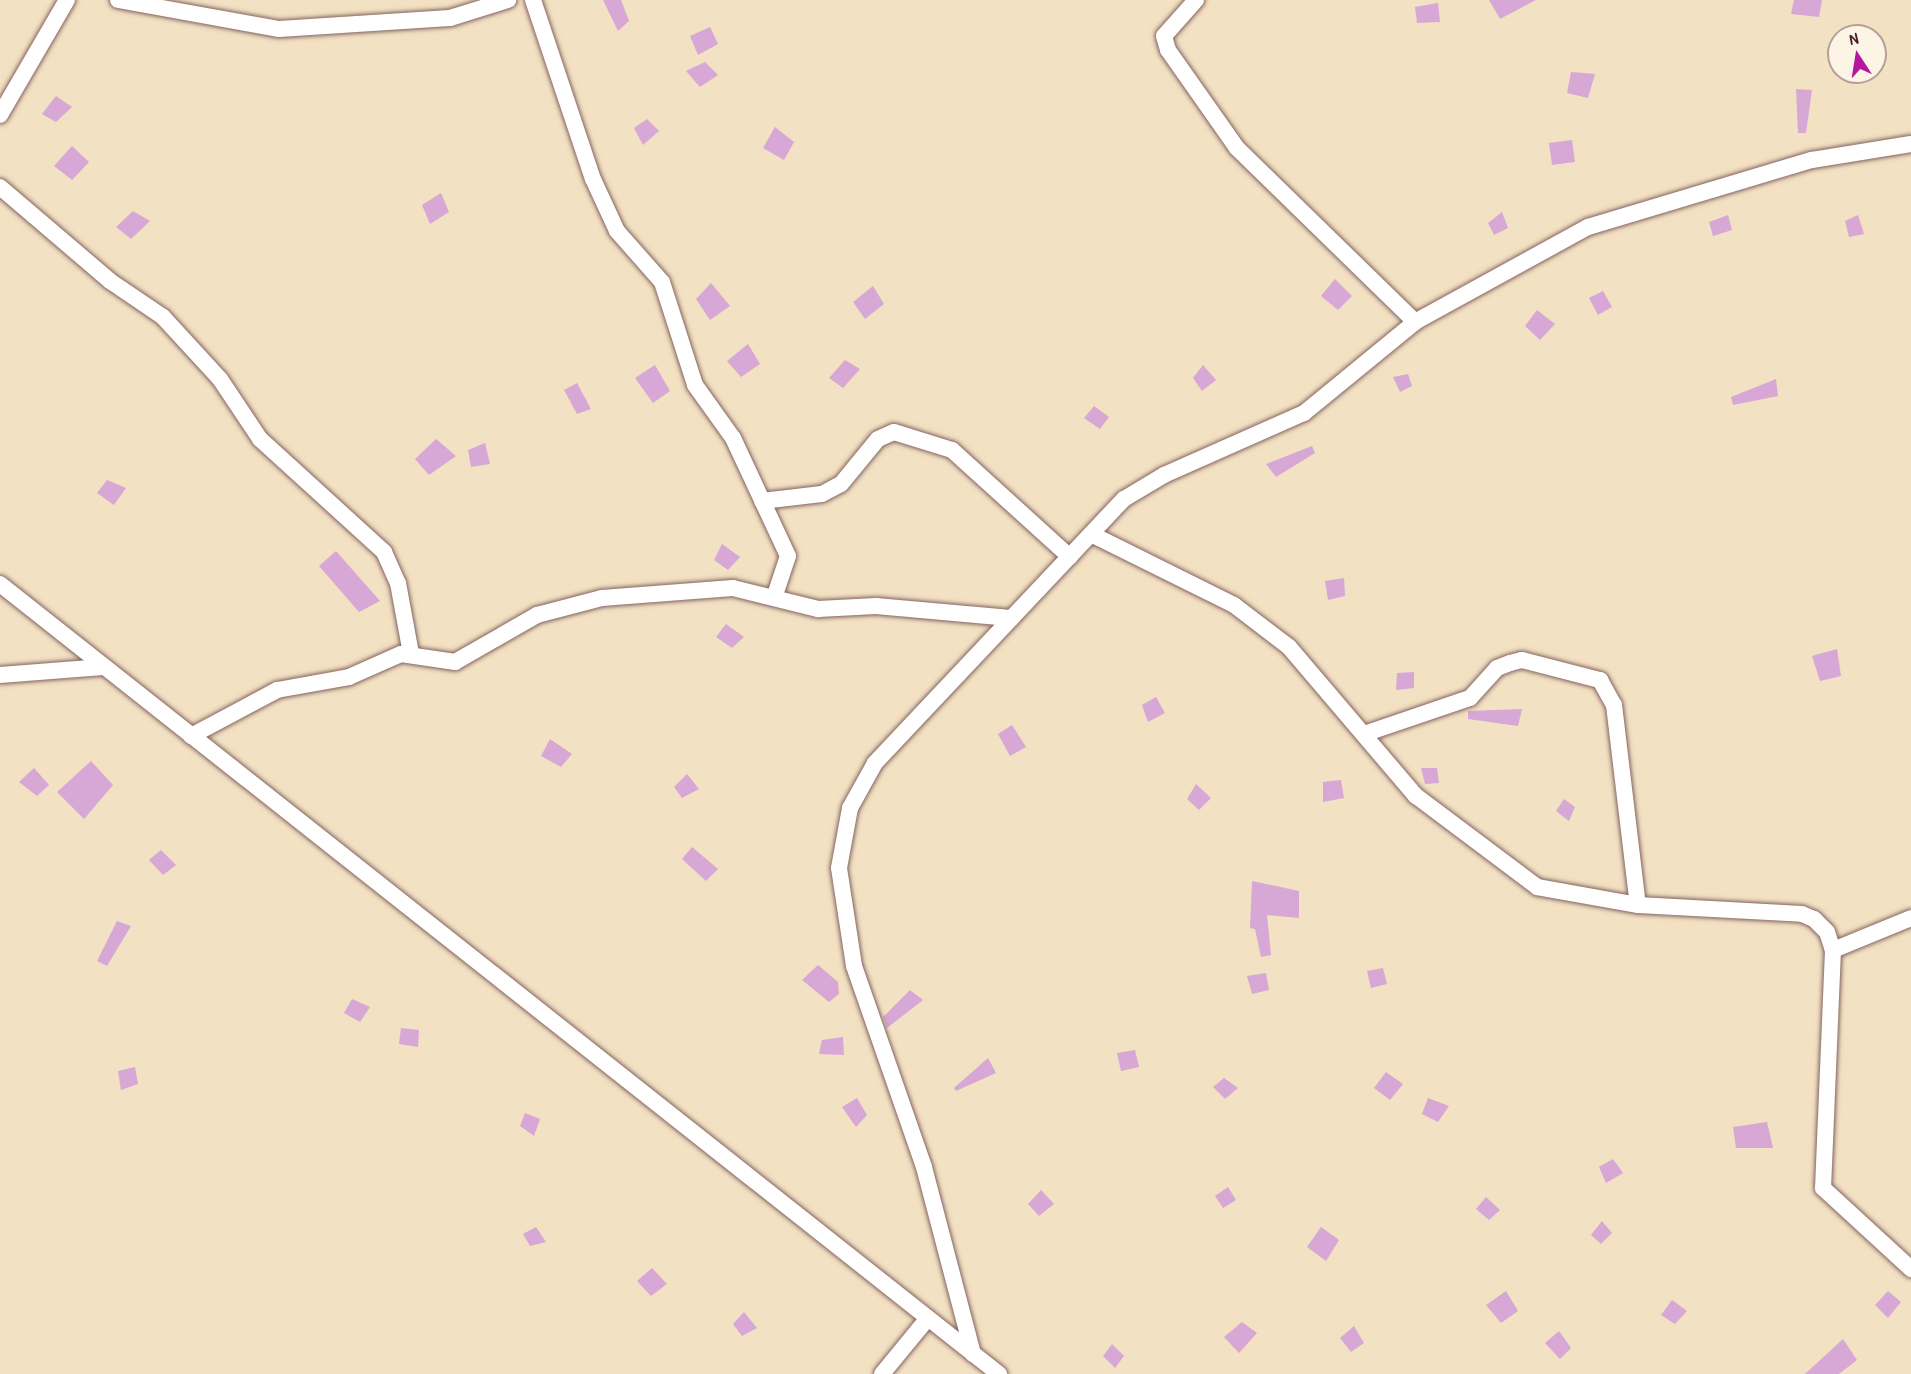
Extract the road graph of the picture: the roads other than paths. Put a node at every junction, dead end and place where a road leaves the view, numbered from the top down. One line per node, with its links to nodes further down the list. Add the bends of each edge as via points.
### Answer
1 (67, 0): 6 (street)
2 (118, 0): 3 (street, via 279,29 450,18)
3 (508, 0)
4 (533, 0): 10 (street, via 593,179 616,231 662,282 695,385 733,438)
5 (1196, 0): 9 (street, via 1164,36 1168,50 1237,148)
6 (0, 115)
7 (1911, 144): 9 (street, via 1812,160 1588,226)
8 (0, 187): 16 (street, via 110,281 163,317 220,379 260,439 384,552 398,583)
9 (1415, 322): 11 (street, via 1304,413 1164,475 1124,500)
10 (762, 501): 12 (street, via 813,496 841,484 878,439 894,432 952,450); 14 (street, via 789,563)
11 (1091, 534): 12 (street); 19 (street, via 1234,605 1289,647)
12 (1070, 557): 15 (street)
13 (0, 584): 17 (street)
14 (774, 598): 15 (street, via 818,609 876,606); 16 (street, via 733,588 602,598 537,615 455,662)
15 (1011, 618): 26 (street, via 875,763 850,808 839,868 854,966 924,1167)
16 (411, 654): 20 (street, via 349,677 277,690)
17 (103, 667): 18 (street); 20 (street)
18 (0, 675)
19 (1364, 734): 21 (street, via 1416,796 1515,874 1537,887); 21 (street, via 1470,698 1497,668 1522,660 1599,680 1614,705)
20 (191, 736): 25 (street)
21 (1638, 905): 23 (street, via 1802,914 1827,932)
22 (1911, 918): 23 (street)
23 (1833, 950): 24 (street, via 1823,1188)
24 (1911, 1269)
25 (928, 1318): 26 (street); 27 (street)
26 (973, 1354): 28 (street)
27 (882, 1374)
28 (999, 1374)

